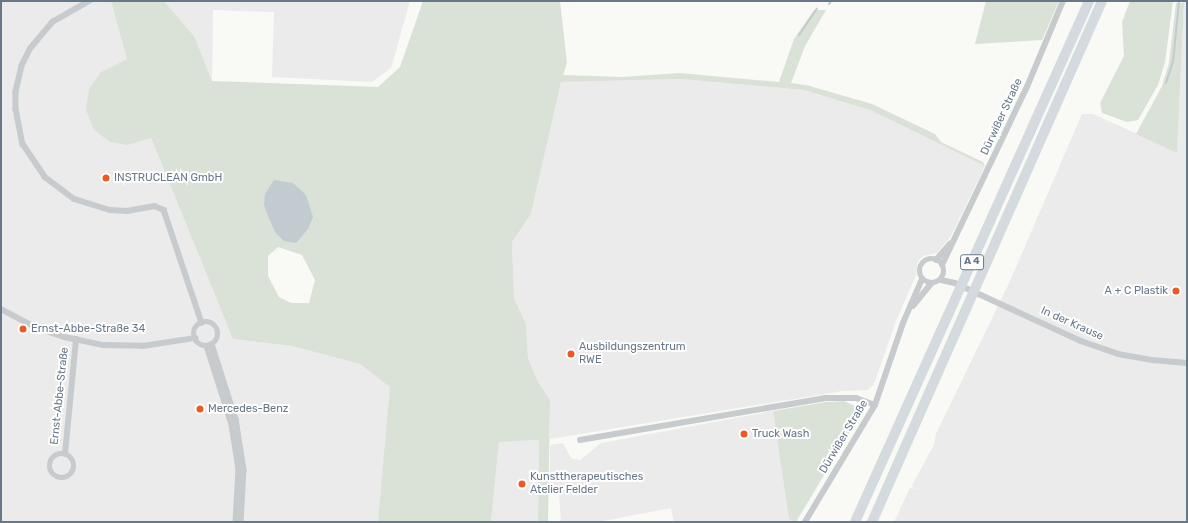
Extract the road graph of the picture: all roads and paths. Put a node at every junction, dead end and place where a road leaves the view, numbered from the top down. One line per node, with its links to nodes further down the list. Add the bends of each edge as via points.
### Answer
1 (90, 1): 13 (street, via 52,22 31,48 22,66 16,92 16,109 23,144 45,177 74,199 110,210 127,211 155,206 164,210)
2 (1063, 1): 5 (street, Dürwißer Straße, via 1027,87)
3 (1089, 1): 24 (highway, A 4)
4 (1102, 1): 25 (highway, A 4)
5 (955, 239): 6 (street, Dürwißer Straße); 7 (street, Dürwißer Straße)
6 (936, 260): 7 (street); 9 (street, via 926,260 922,264 919,274)
7 (942, 265): 8 (street)
8 (945, 277): 10 (street); 17 (street, In der Krause, via 1081,341 1118,354 1152,360)
9 (922, 279): 10 (street); 12 (street, Dürwißer Straße)
10 (931, 284): 12 (street, Dürwißer Straße)
11 (1, 309): 15 (street, Ernst-Abbe-Straße, via 37,328)
12 (908, 312): 18 (street, Dürwißer Straße)
13 (202, 323): 14 (street, via 195,330); 16 (street, via 213,325 217,331 217,339)
14 (195, 338): 15 (street, Ernst-Abbe-Straße, via 143,346 104,345); 16 (street, via 200,345)
15 (76, 340): 20 (street, Ernst-Abbe-Straße)
16 (209, 345): 21 (street, via 232,425 239,469); 22 (street, via 236,419 244,470)
17 (1187, 362)
18 (875, 405): 19 (street, via 856,398 826,398); 23 (street, Dürwißer Straße)
19 (580, 440)
20 (64, 454): 20 (street, Ernst-Abbe-Straße, via 57,455 51,461 50,469 58,477 69,476 74,469 73,461)
21 (236, 522)
22 (241, 522)
23 (805, 522)
24 (855, 522)
25 (872, 522)

